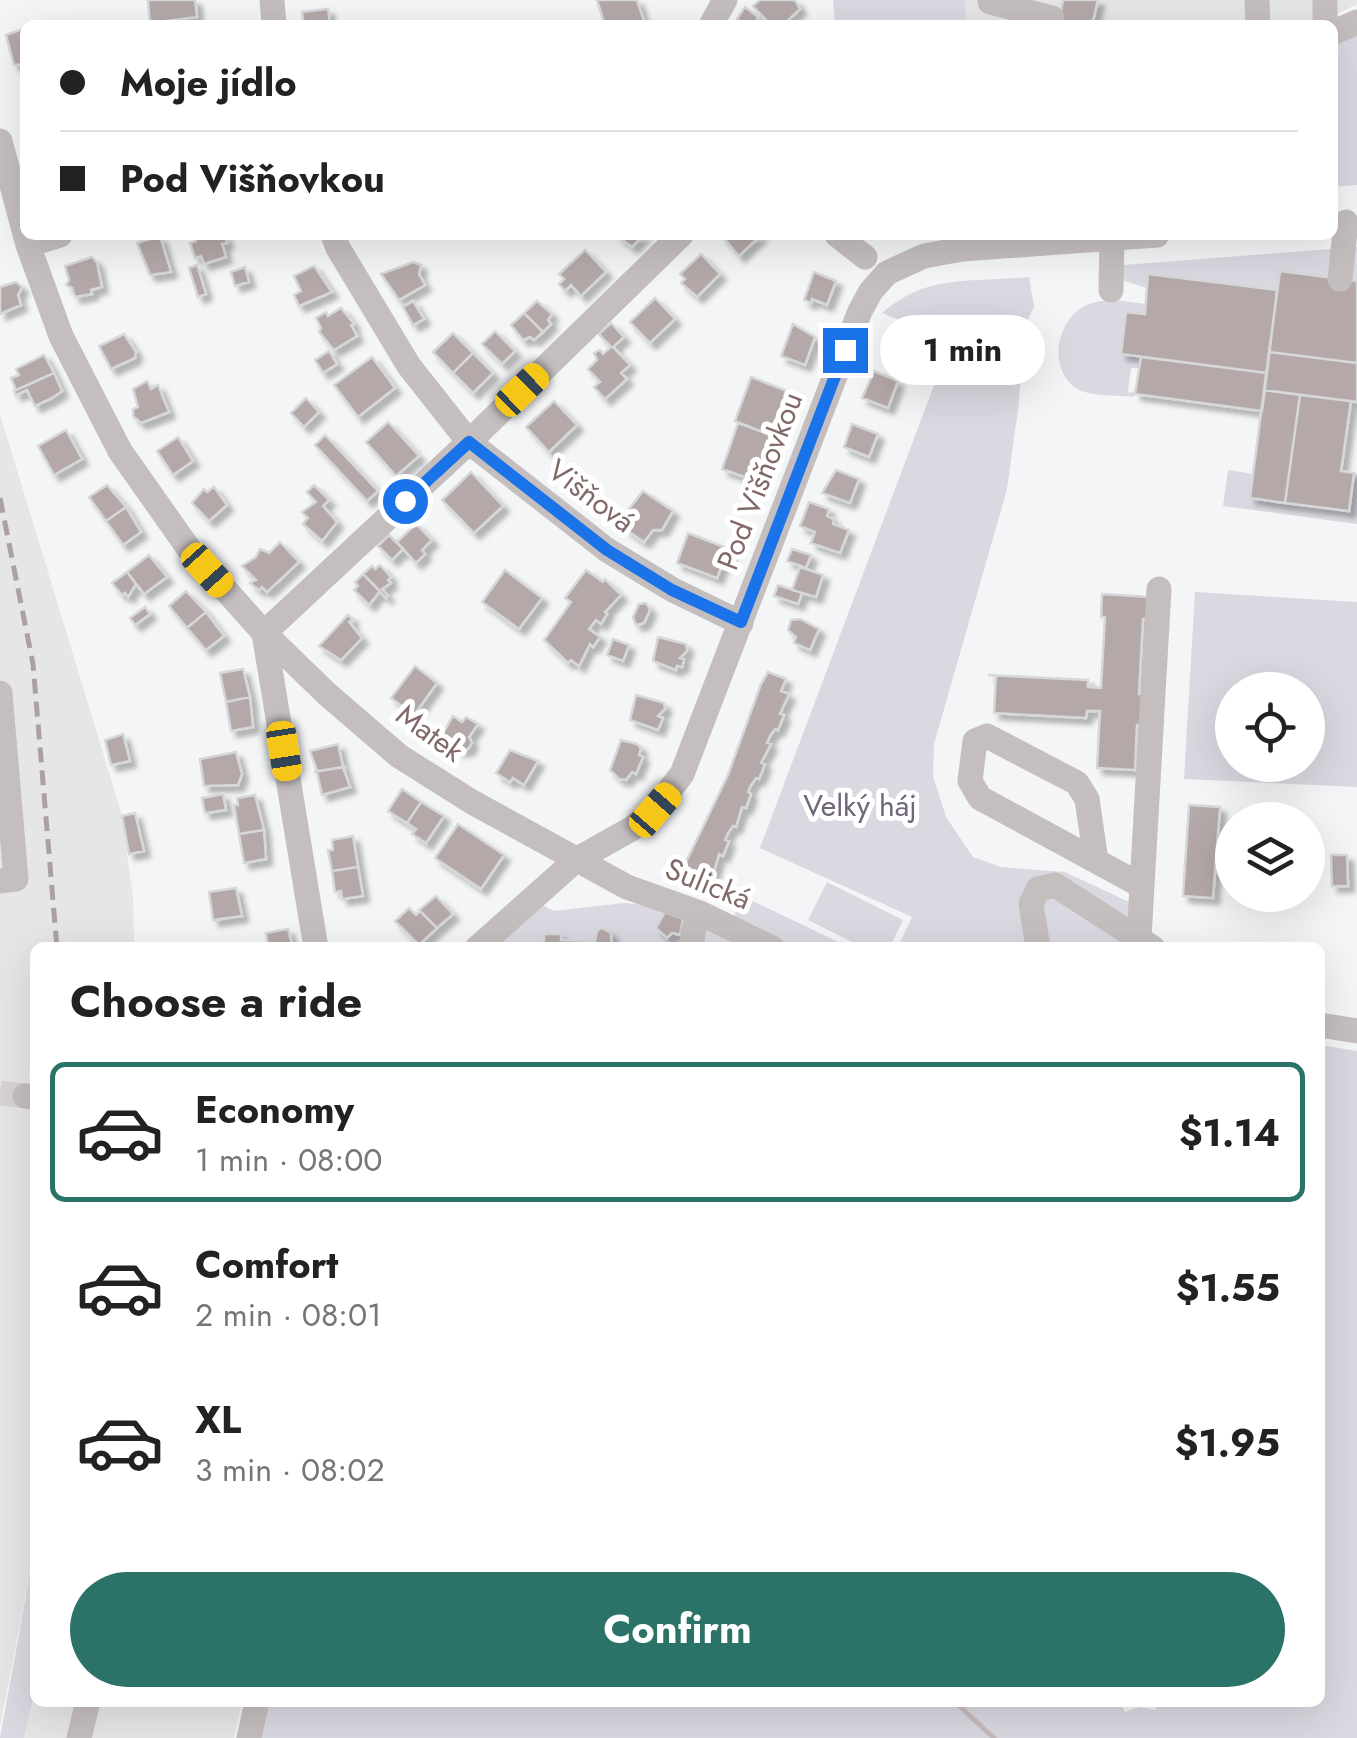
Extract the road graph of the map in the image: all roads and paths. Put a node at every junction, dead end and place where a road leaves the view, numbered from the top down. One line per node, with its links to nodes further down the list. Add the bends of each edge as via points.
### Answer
1 (989, 9): 2 (street)
2 (1052, 18)
3 (0, 141): 5 (street, Matek)
4 (1345, 222): 16 (street)
5 (10, 226)
6 (23, 240): 14 (street, Matek)
7 (45, 240): 14 (street)
8 (335, 240): 18 (street, Višňová, via 410,366)
9 (676, 240): 18 (street)
10 (843, 240): 15 (street)
11 (1056, 240): 13 (street, Pod Višňovkou)
12 (1112, 240): 17 (street)
13 (945, 244): 20 (street, Pod Višňovkou, via 895,268 871,291)
14 (28, 246): 21 (street, Matek, via 61,336 120,451 188,549)
15 (865, 257)
16 (1346, 266)
17 (1110, 290)
18 (469, 442): 20 (street, Višňová, via 607,550); 21 (street)
19 (1159, 589): 26 (street)
20 (741, 622): 23 (street, Pod Višňovkou, via 670,792 634,828)
21 (264, 633): 23 (street, Matek, via 399,756); 28 (street)
22 (0, 693): 25 (street, via 16,879)
23 (576, 860): 27 (street, Sulická); 29 (street)
24 (1096, 861): 24 (street, via 980,798 970,782 976,741 987,736 1077,782); 26 (street)
25 (0, 881)
26 (1142, 886): 34 (street)
27 (700, 914): 30 (street); 31 (street, Sulická)
28 (315, 942)
29 (484, 942)
30 (692, 942)
31 (759, 942)
32 (1037, 942): 33 (street, via 1031,904 1038,888 1055,885)
33 (1144, 942)
34 (1146, 942)
35 (1325, 1025): 36 (street)
36 (1357, 1031)
37 (87, 1707): 39 (street)
38 (257, 1707): 40 (street)
39 (79, 1738)
40 (250, 1738)

